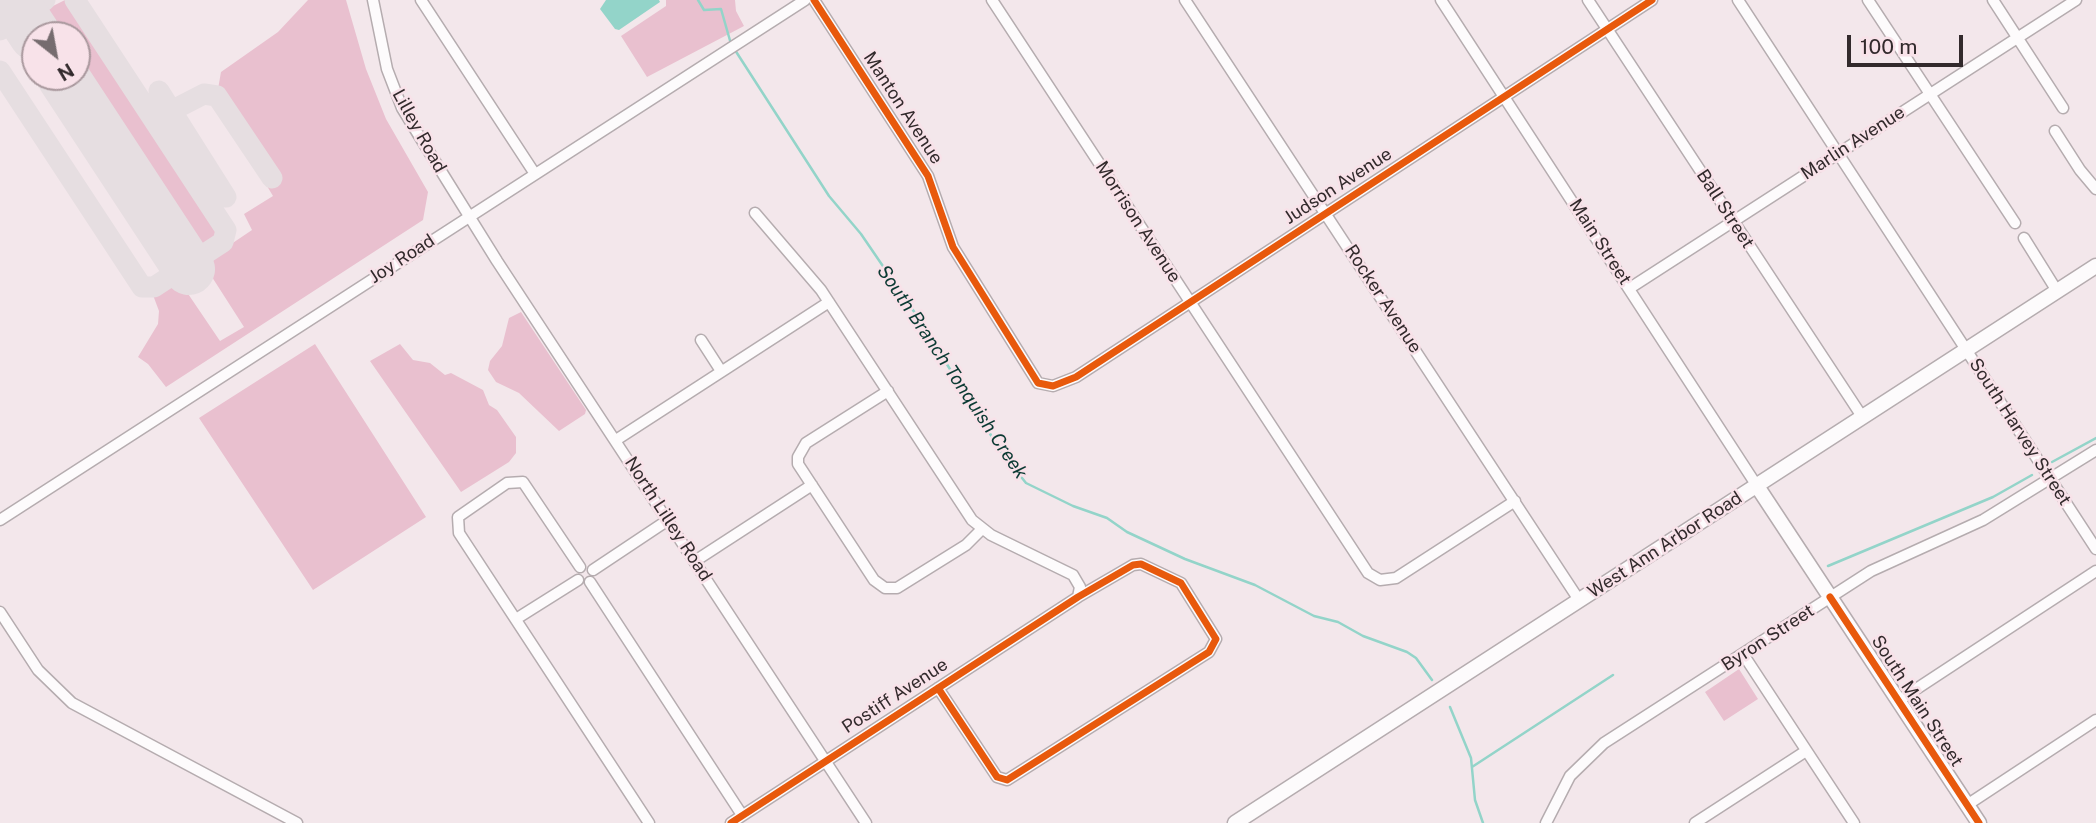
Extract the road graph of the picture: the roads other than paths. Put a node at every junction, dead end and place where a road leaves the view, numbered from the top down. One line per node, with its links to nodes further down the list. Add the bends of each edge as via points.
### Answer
1 (373, 0): 25 (street, Lilley Road, via 381,49 399,101)
2 (421, 0): 21 (street)
3 (805, 0): 21 (street, Joy Road)
4 (814, 0): 37 (street, Manton Avenue, via 928,176 953,247)
5 (992, 0): 33 (street, Morrison Avenue)
6 (1185, 0): 24 (street, Rocker Avenue)
7 (1441, 0): 17 (street, Main Street)
8 (1588, 0): 14 (street, Ball Street)
9 (1652, 0): 14 (street, Judson Avenue)
10 (1738, 0): 20 (street, South Harvey Street)
11 (1868, 0): 16 (street)
12 (1993, 0): 15 (street)
13 (2076, 0): 15 (street, Marlin Avenue)
14 (1607, 29): 17 (street, Judson Avenue); 26 (street, Ball Street)
15 (2017, 37): 16 (street, Marlin Avenue); 18 (street)
16 (1929, 94): 20 (street, Marlin Avenue); 27 (street)
17 (1504, 96): 24 (street, Judson Avenue); 30 (street, Main Street)
18 (2063, 108)
19 (2055, 131): 22 (street)
20 (1838, 153): 26 (street, Marlin Avenue); 35 (street, South Harvey Street)
21 (535, 174): 25 (street, Joy Road)
22 (2096, 189)
23 (755, 213): 32 (street)
24 (1326, 213): 33 (street, Judson Avenue); 45 (street, Rocker Avenue)
25 (468, 216): 40 (street, North Lilley Road); 46 (street, Joy Road)
26 (1733, 220): 30 (street, Marlin Avenue); 39 (street, Ball Street)
27 (2015, 223)
28 (2024, 238): 31 (street)
29 (2096, 266): 31 (main road, West Ann Arbor Road)
30 (1630, 288): 44 (street, Main Street)
31 (2057, 291): 35 (main road, West Ann Arbor Road)
32 (829, 302): 36 (street); 38 (street)
33 (1191, 302): 37 (street, Judson Avenue, via 1066,383); 45 (street, Morrison Avenue, via 1365,568 1380,580 1396,578)
34 (701, 340): 36 (street)
35 (1967, 351): 39 (main road, West Ann Arbor Road); 42 (street, South Harvey Street)
36 (721, 371): 40 (street)
37 (1038, 383)
38 (888, 391): 43 (street, via 801,448 798,464); 48 (street)
39 (1863, 418): 44 (main road, West Ann Arbor Road)
40 (616, 440): 47 (street, North Lilley Road)
41 (2096, 450): 42 (street, Byron Street)
42 (2051, 479): 49 (street, South Harvey Street); 56 (street, Byron Street, via 1983,520 1885,564)
43 (812, 485): 48 (street, via 874,580 885,588 897,588 911,580 966,545); 50 (street)
44 (1757, 486): 56 (main road, South Main Street); 57 (main road, West Ann Arbor Road)
45 (1515, 500): 57 (street, Rocker Avenue)
46 (0, 520)
47 (668, 520): 50 (street, North Lilley Road); 53 (street)
48 (982, 529): 55 (street, via 1073,575 1080,587)
49 (2096, 549)
50 (695, 561): 65 (street, North Lilley Road)
51 (580, 568): 53 (street, via 586,566); 54 (street); 59 (street, via 523,482 507,483 465,510 456,521 459,533)
52 (2096, 571): 62 (street)
53 (592, 576): 54 (street, via 585,583); 67 (street)
54 (578, 580): 59 (street)
55 (1078, 597): 61 (street, Postiff Avenue); 61 (street, Postiff Avenue, via 1142,564 1185,587 1216,644 1007,780 997,777)
56 (1830, 597): 60 (street, Byron Street); 62 (main road, South Main Street)
57 (1579, 600): 72 (main road, West Ann Arbor Road)
58 (0, 612): 68 (street, via 38,670 72,703)
59 (516, 619): 69 (street)
60 (1743, 654): 64 (street); 73 (street, Byron Street, via 1595,750 1570,776)
61 (938, 688): 65 (street, Postiff Avenue)
62 (1898, 701): 66 (main road, South Main Street)
63 (2096, 720): 66 (street)
64 (1807, 751): 74 (street); 75 (street)
65 (825, 761): 67 (street, Postiff Avenue); 71 (street, North Lilley Road)
66 (1967, 805): 76 (main road, South Main Street)
67 (742, 816): 70 (street, Postiff Avenue)
68 (297, 823)
69 (649, 823)
70 (731, 823)
71 (866, 823)
72 (1235, 823)
73 (1546, 823)
74 (1695, 823)
75 (1854, 823)
76 (1979, 823)

